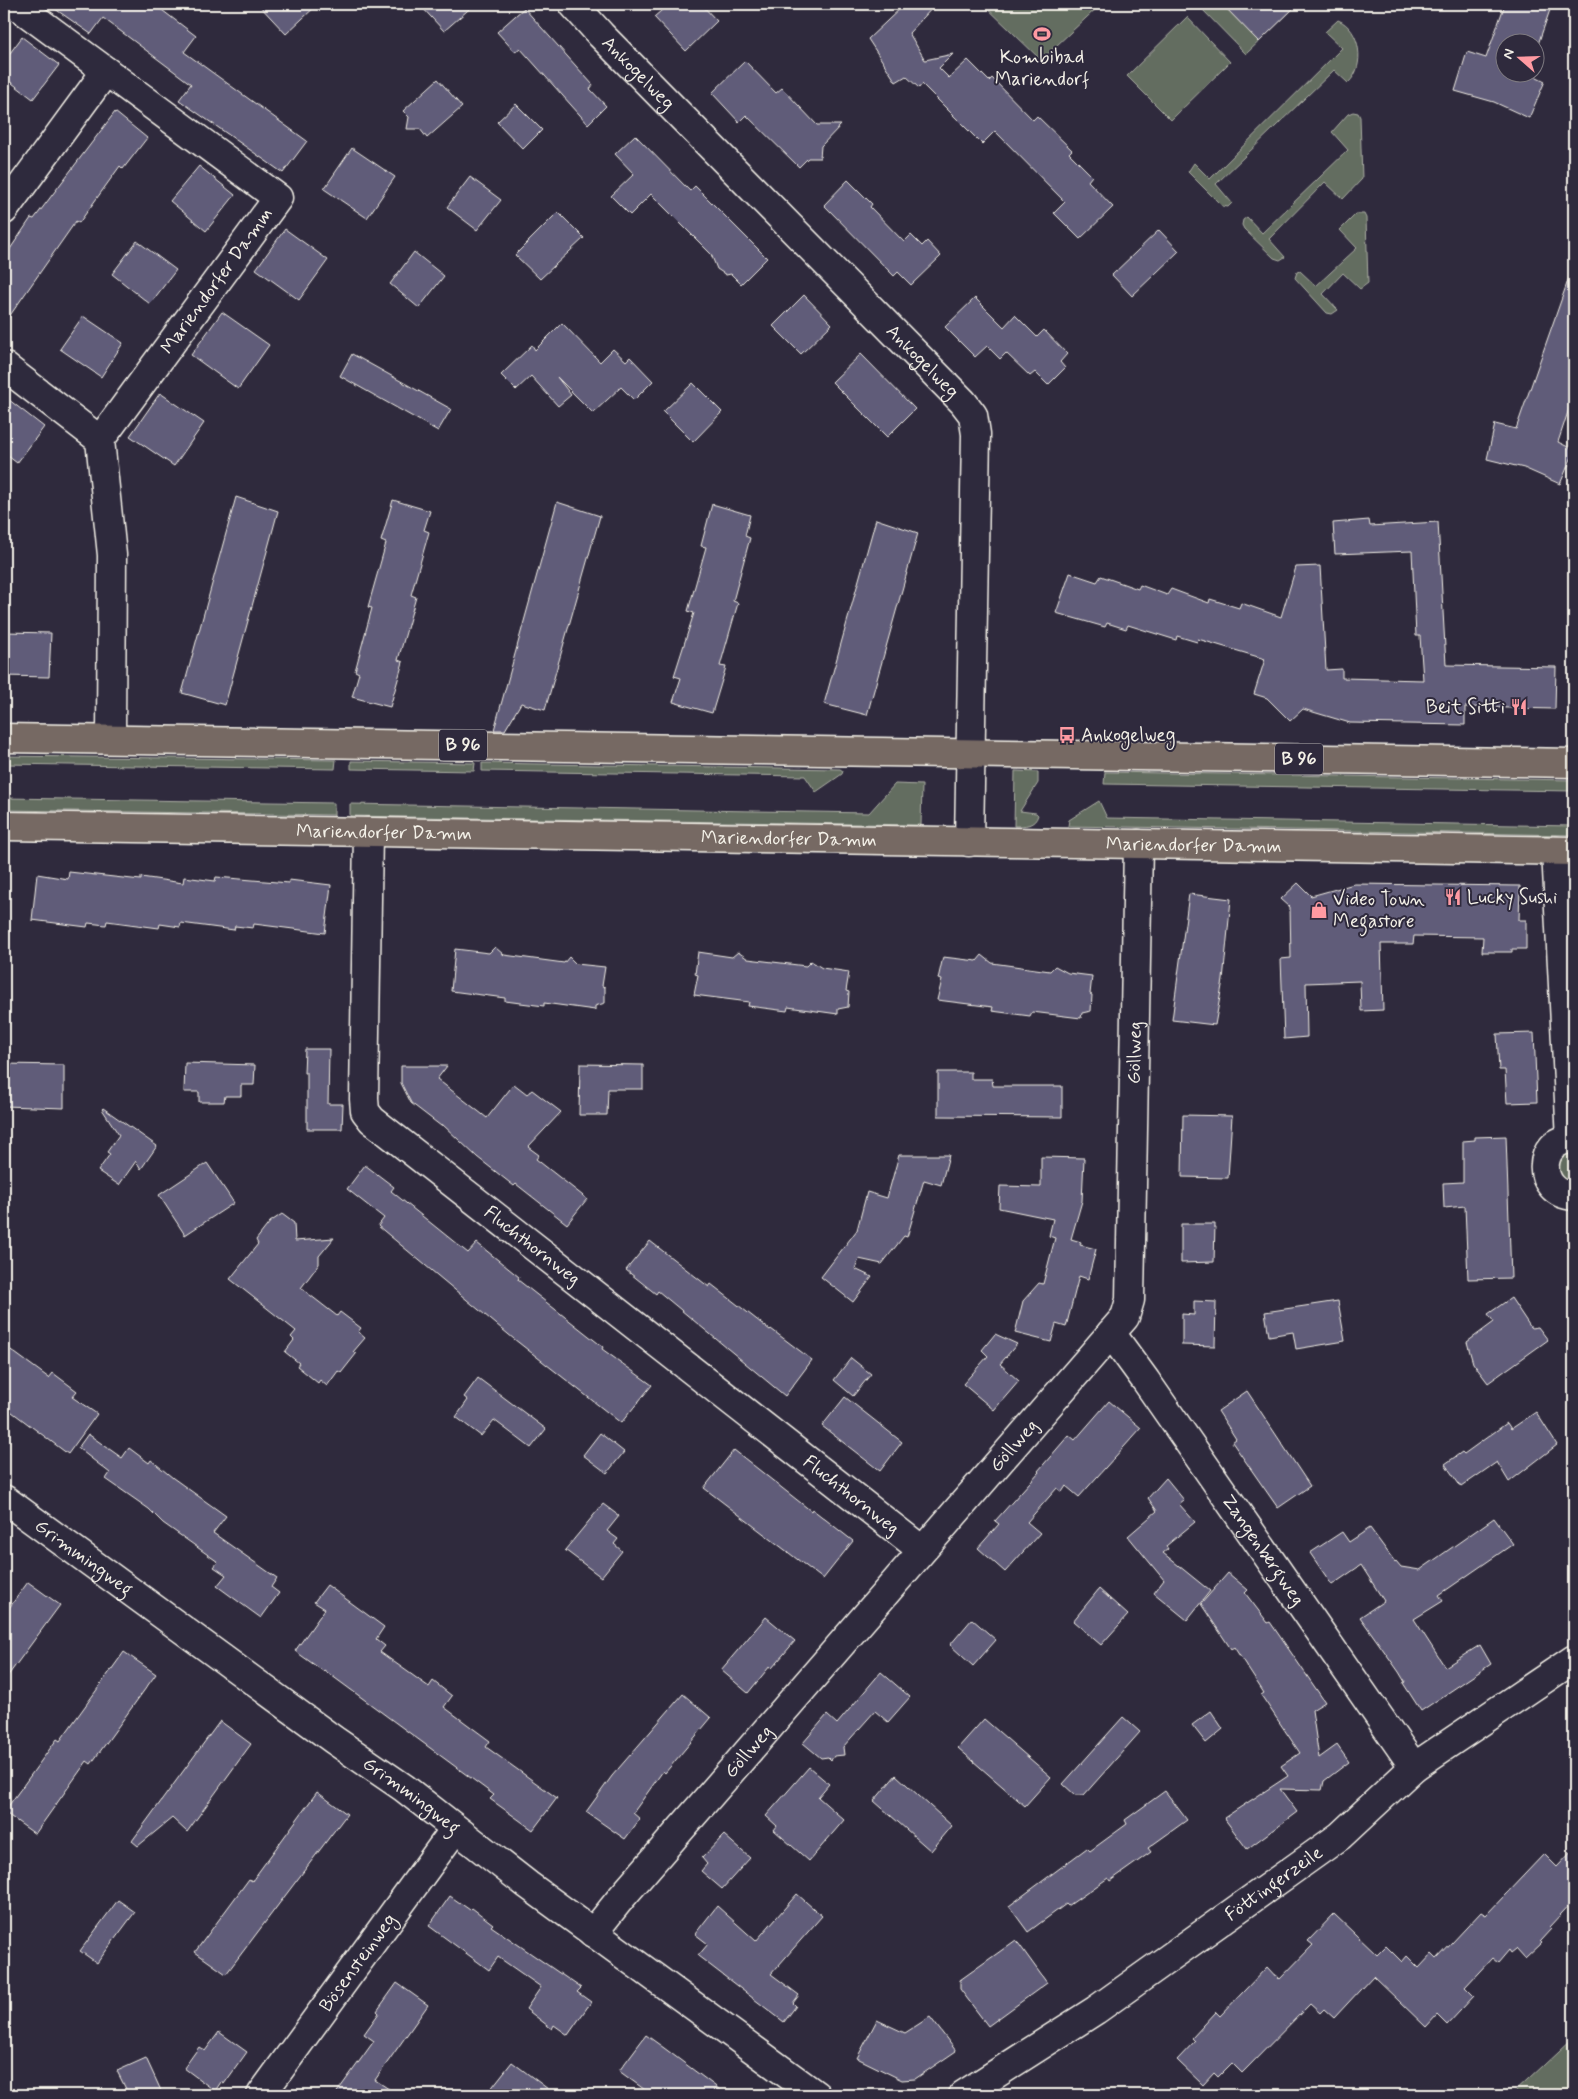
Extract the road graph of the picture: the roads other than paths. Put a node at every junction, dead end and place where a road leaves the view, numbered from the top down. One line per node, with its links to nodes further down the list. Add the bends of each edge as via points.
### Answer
1 (15, 4): 3 (street, Mariendorfer Damm)
2 (574, 4): 9 (street, Ankogelweg, via 974,415)
3 (106, 71): 4 (street); 6 (street, Mariendorfer Damm, via 278,198)
4 (4, 210)
5 (4, 366): 6 (street)
6 (100, 440): 8 (street, via 112,555)
7 (4, 738): 8 (main road, B 96)
8 (111, 739): 9 (main road, B 96)
9 (970, 753): 10 (main road, B 96); 13 (street, Ankogelweg)
10 (1574, 763)
11 (4, 826): 12 (main road, Mariendorfer Damm)
12 (368, 832): 13 (main road, Mariendorfer Damm); 20 (street, Fluchthornweg, via 364,1099 372,1120)
13 (968, 842): 14 (main road, Mariendorfer Damm)
14 (1138, 844): 15 (main road, Mariendorfer Damm); 18 (street, Göllweg, via 1130,1300 1125,1317)
15 (1565, 851): 16 (street)
16 (1573, 1139): 17 (street, via 1554,1146 1544,1170 1551,1187)
17 (1574, 1196)
18 (1111, 1333): 20 (street, Göllweg); 22 (street, Zangenbergweg)
19 (4, 1499): 23 (street, Grimmingweg, via 326,1735 404,1788)
20 (922, 1550): 24 (street, Göllweg)
21 (1574, 1659): 22 (street, Föttingerzeile)
22 (1414, 1767): 27 (street, Föttingerzeile, via 1340,1836 1096,2010)
23 (455, 1829): 24 (street, Grimmingweg); 25 (street, Bösensteinweg)
24 (593, 1933): 26 (street, Grimmingweg)
25 (261, 2095)
26 (816, 2095)
27 (963, 2095)

